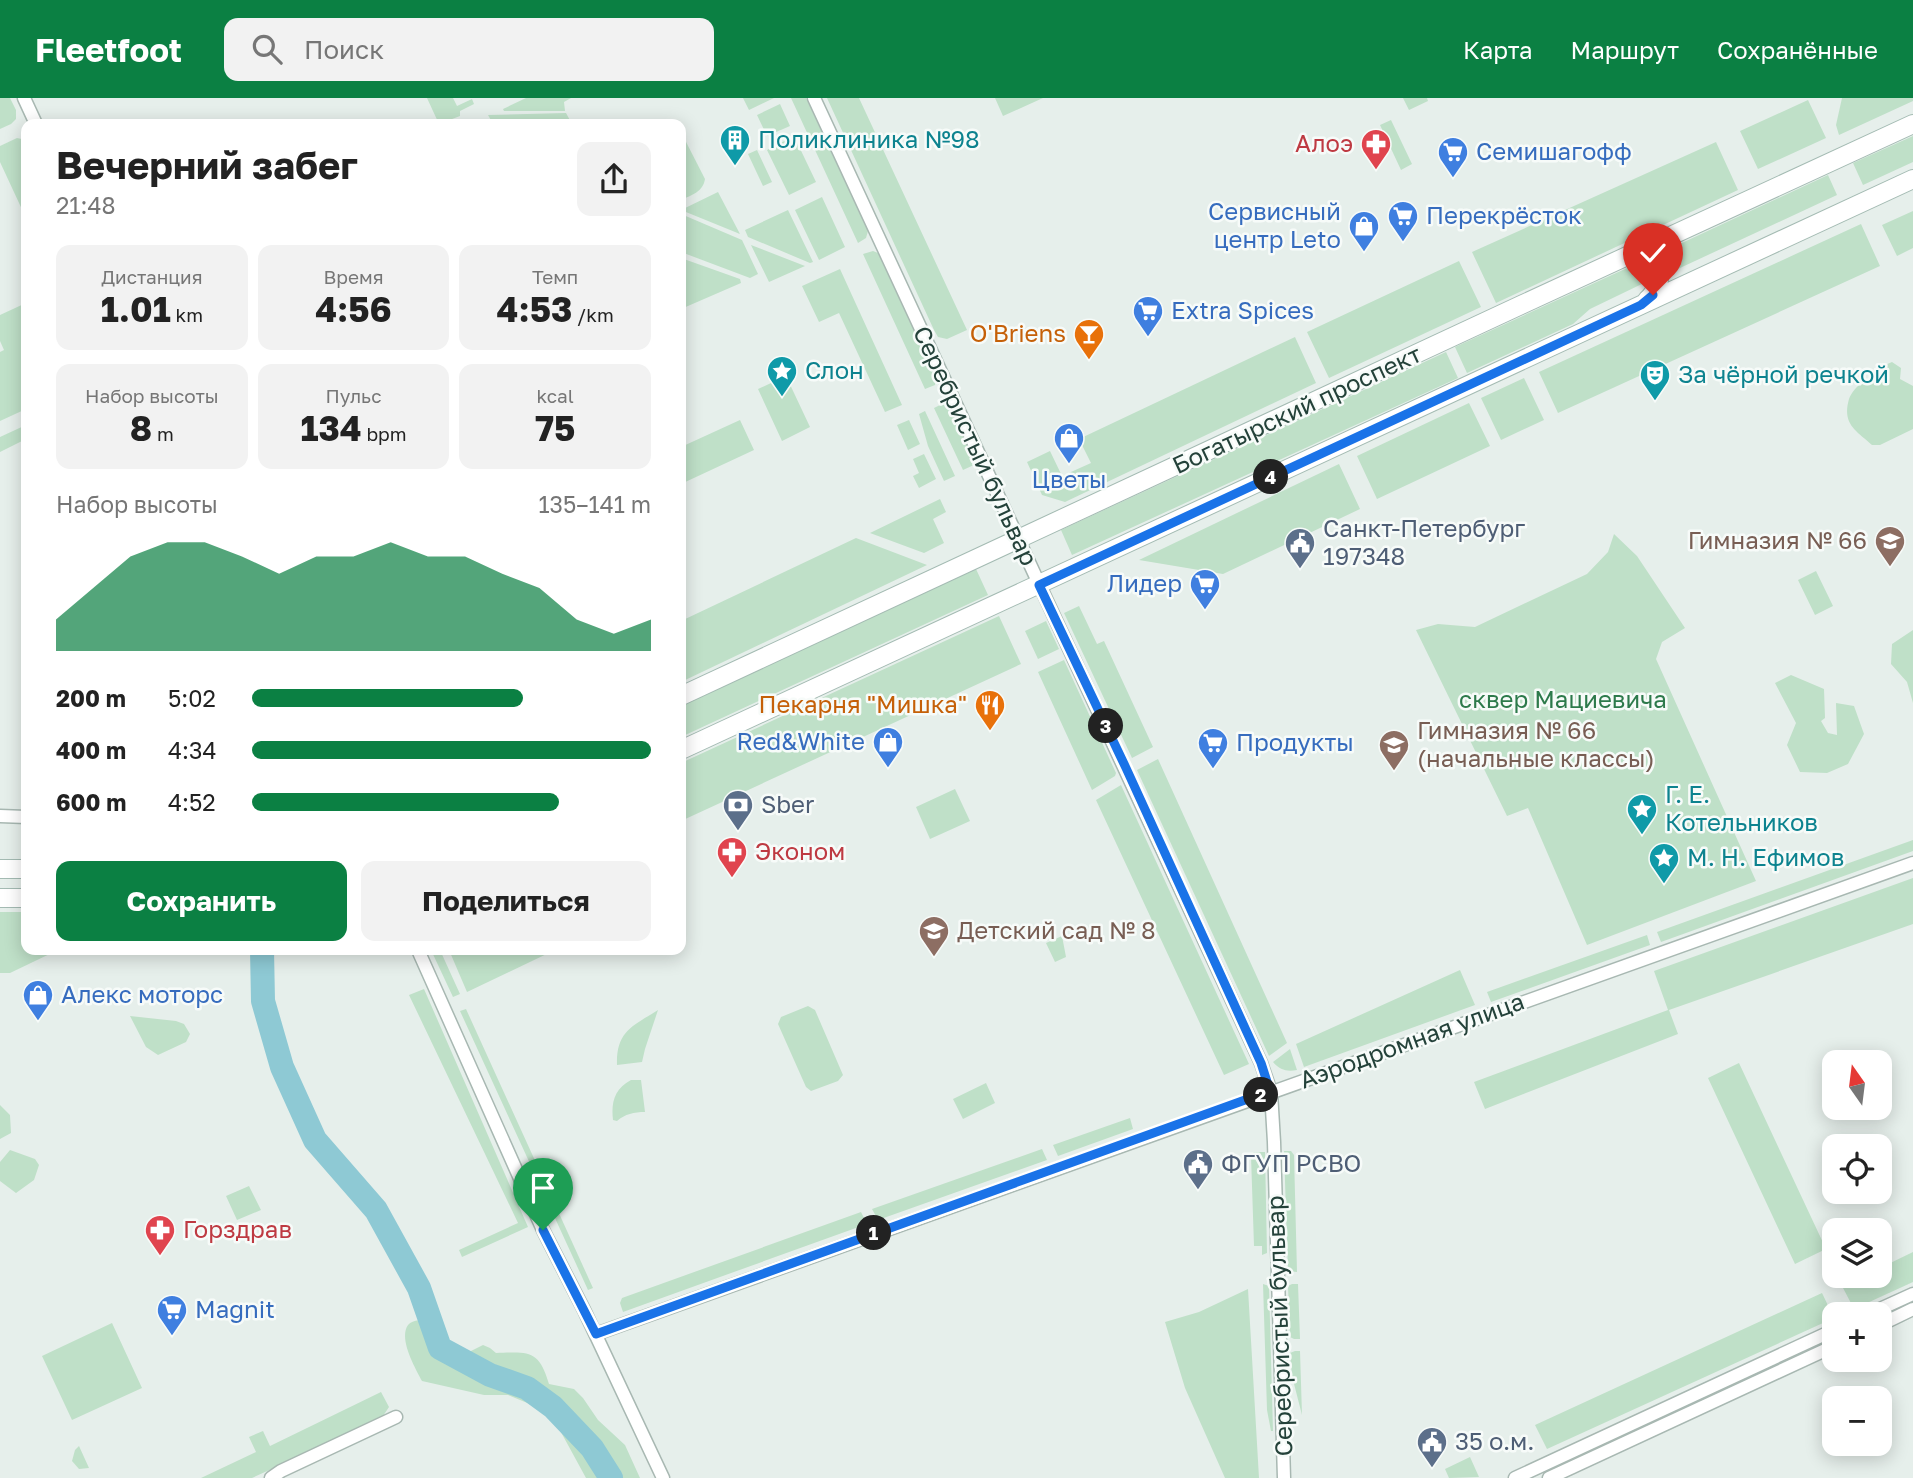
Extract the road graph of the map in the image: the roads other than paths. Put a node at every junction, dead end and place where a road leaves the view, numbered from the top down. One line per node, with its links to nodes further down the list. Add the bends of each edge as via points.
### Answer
1 (24, 98): 3 (street)
2 (814, 98): 8 (street, Серебристый бульвар)
3 (34, 119)
4 (1913, 124): 6 (main road, Богатырский проспект)
5 (1913, 179): 7 (main road, Богатырский проспект)
6 (1619, 259): 7 (main road, via 1643,255 1658,267 1660,284); 8 (main road, Богатырский проспект)
7 (1641, 305): 9 (main road, Богатырский проспект)
8 (1018, 538): 9 (street, Серебристый бульвар); 10 (main road, Богатырский проспект)
9 (1039, 585): 11 (main road, Богатырский проспект); 20 (street, Серебристый бульвар)
10 (686, 694)
11 (686, 748)
12 (0, 816): 13 (street)
13 (21, 817)
14 (1913, 863): 20 (street, Аэродромная улица)
15 (0, 869): 16 (main road)
16 (21, 869)
17 (0, 898): 18 (main road)
18 (21, 898)
19 (420, 955): 25 (street, via 543,1230)
20 (1270, 1091): 25 (street, Аэродромная улица); 31 (street, Серебристый бульвар)
21 (1913, 1294): 22 (street)
22 (1892, 1304)
23 (1913, 1309): 24 (street)
24 (1892, 1319)
25 (596, 1334): 30 (street)
26 (1822, 1336): 32 (street)
27 (1822, 1352): 33 (street)
28 (396, 1417): 29 (street)
29 (271, 1478)
30 (663, 1478)
31 (1284, 1478)
32 (1515, 1478)
33 (1549, 1478)

